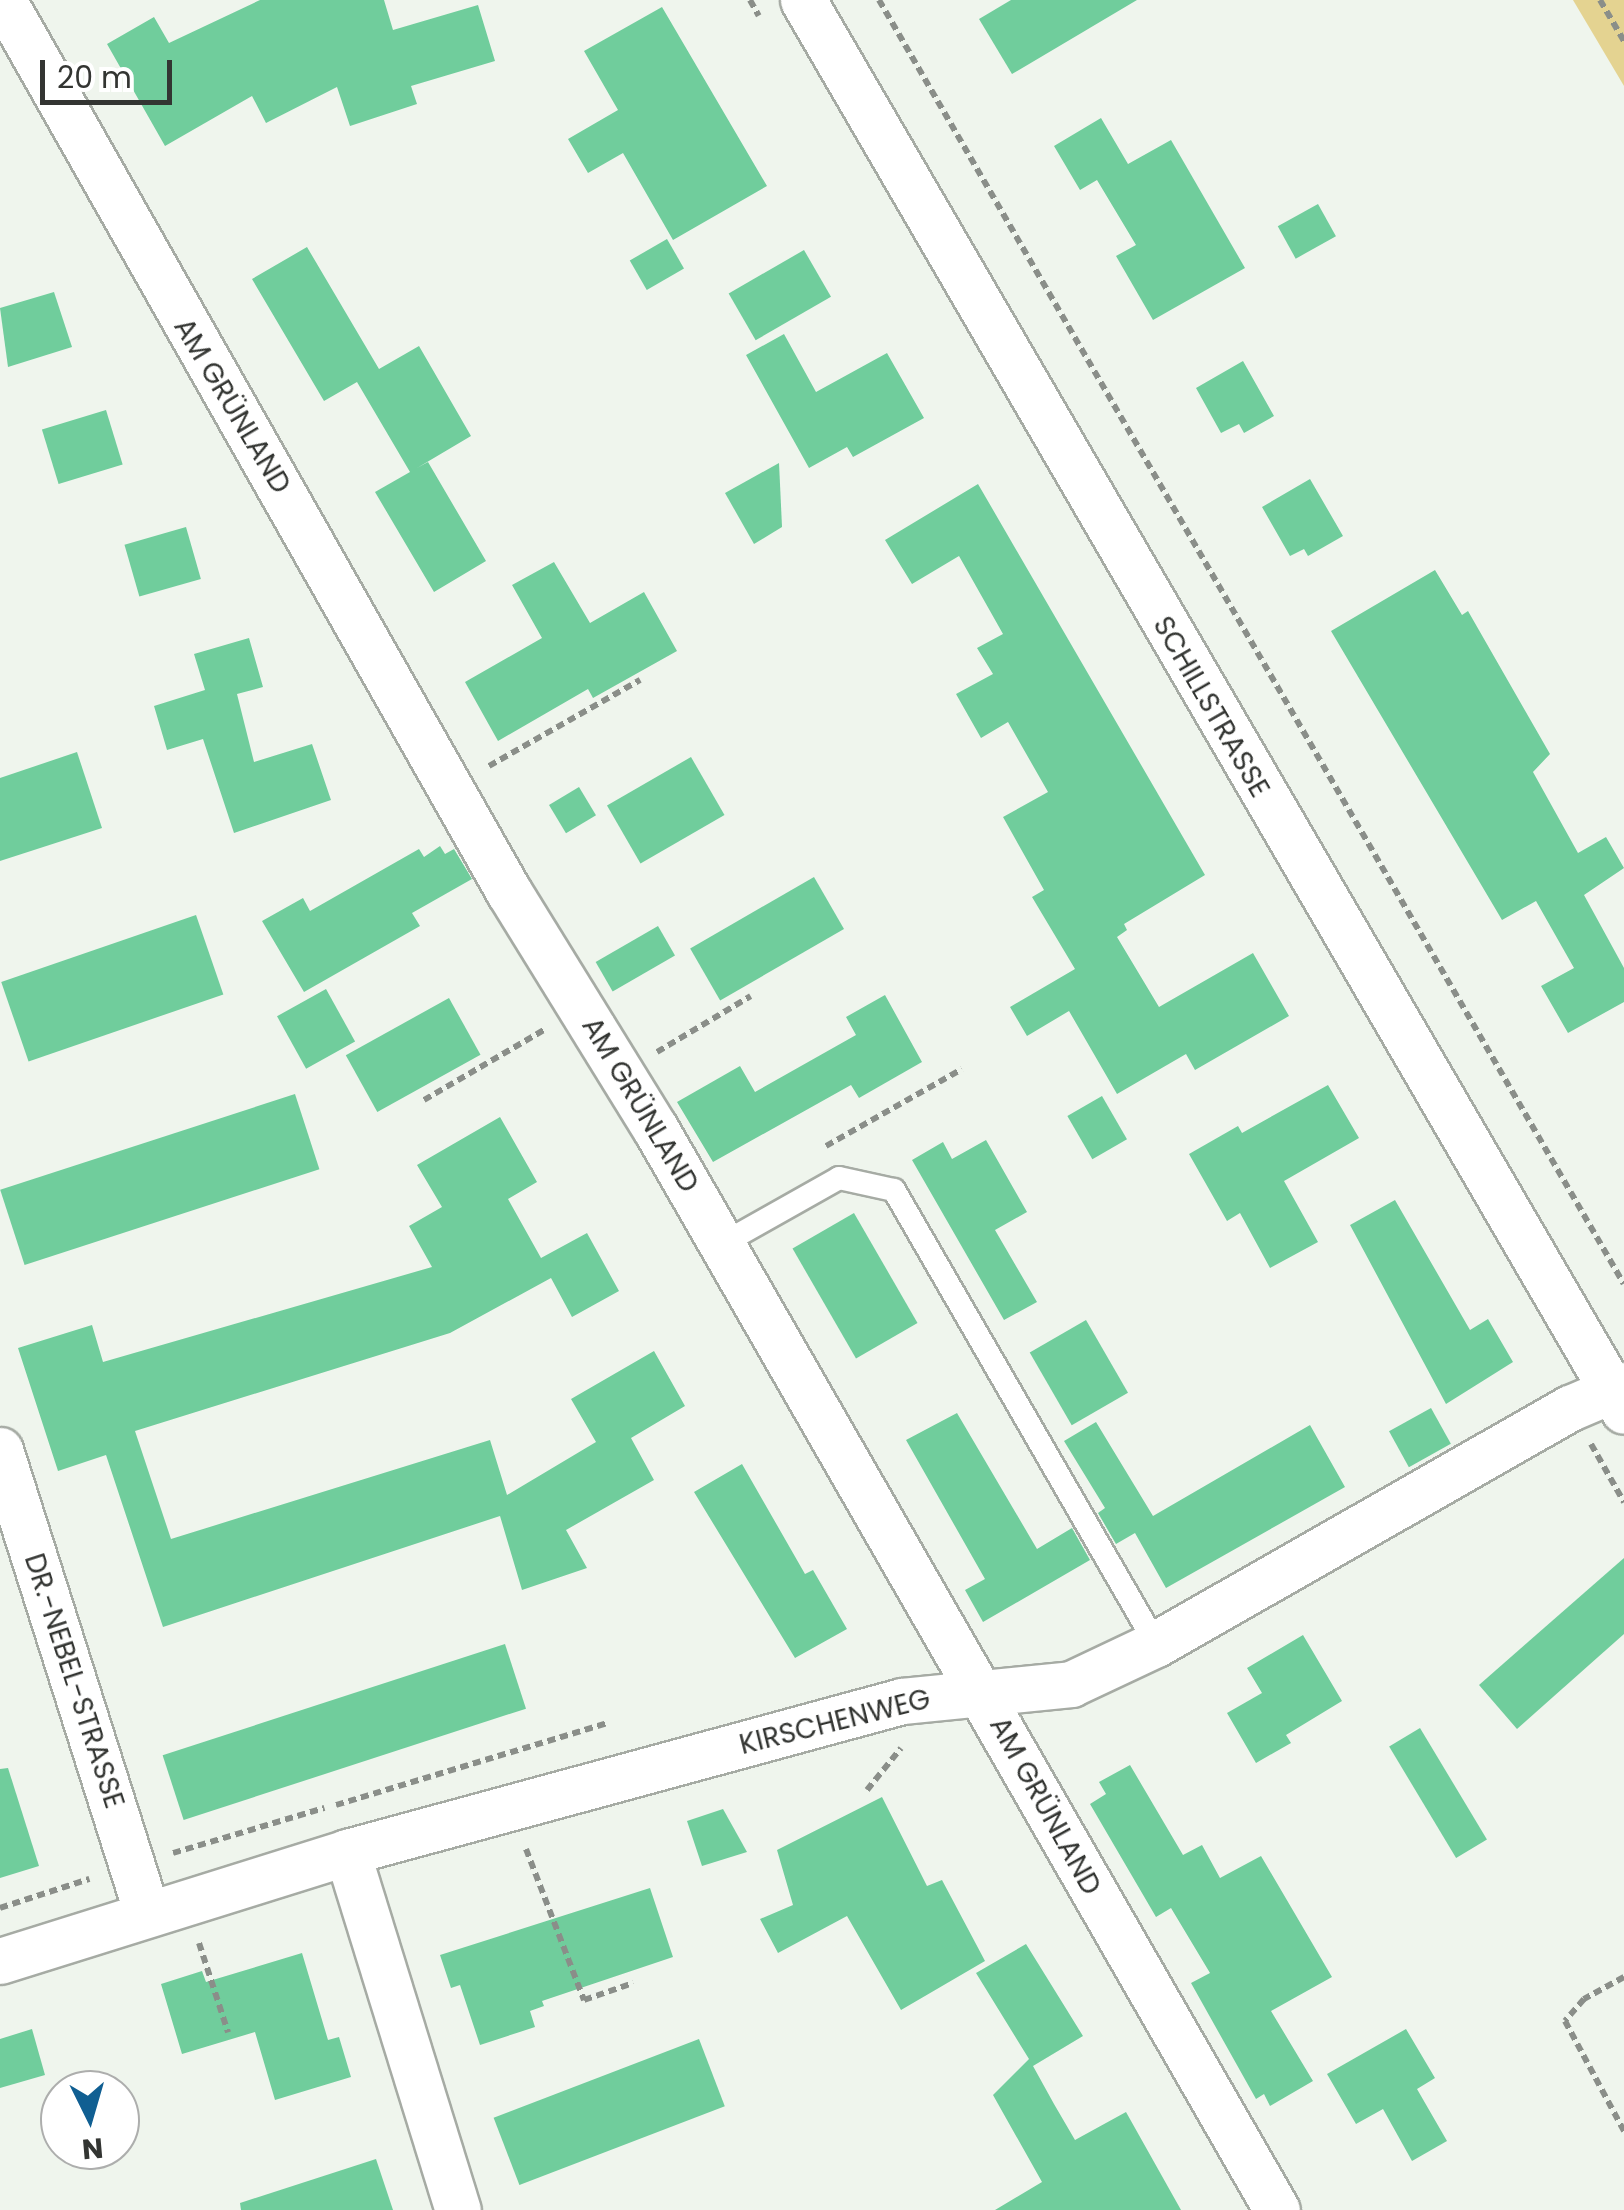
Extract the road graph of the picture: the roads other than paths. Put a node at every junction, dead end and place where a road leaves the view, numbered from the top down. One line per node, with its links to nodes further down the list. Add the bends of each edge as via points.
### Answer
1 (3, 0): 3 (street, AM GRÜNLAND, via 450,788)
2 (804, 0): 4 (street, SCHILLSTRASSE)
3 (722, 1244): 6 (lane, via 839,1178 894,1190); 7 (street, AM GRÜNLAND)
4 (1620, 1395): 6 (street, KIRSCHENWEG)
5 (0, 1450): 9 (street, DR.-NEBEL-STRASSE, via 132,1865)
6 (1156, 1644): 7 (street, KIRSCHENWEG, via 1071,1684)
7 (982, 1691): 8 (street, KIRSCHENWEG, via 902,1700); 12 (street, AM GRÜNLAND, via 1065,1848)
8 (347, 1852): 9 (street, KIRSCHENWEG); 11 (street)
9 (166, 1907): 10 (street, KIRSCHENWEG)
10 (0, 1961)
11 (458, 2210)
12 (1277, 2210)

